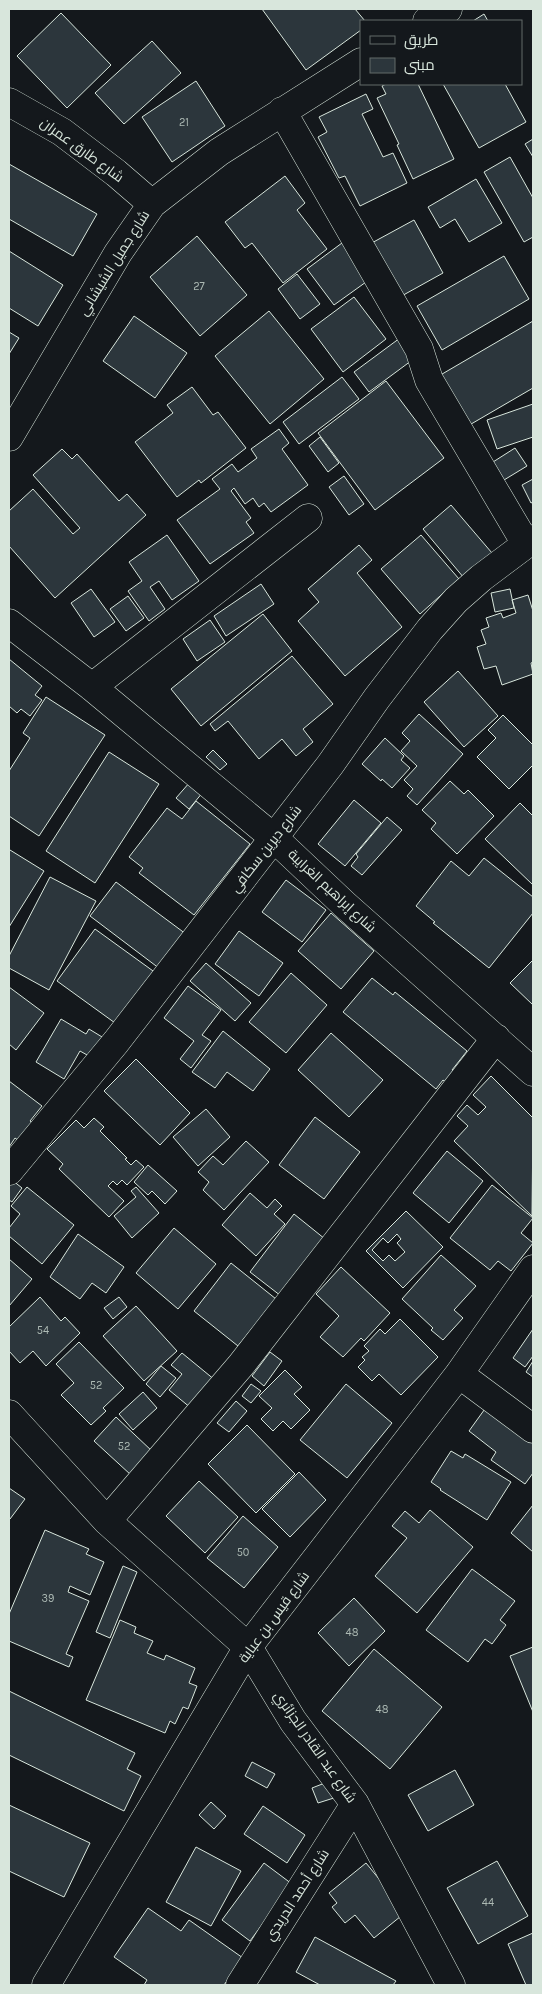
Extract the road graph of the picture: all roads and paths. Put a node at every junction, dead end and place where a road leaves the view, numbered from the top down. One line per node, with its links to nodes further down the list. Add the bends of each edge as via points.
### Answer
1 (448, 9): 2 (street)
2 (429, 20)
3 (360, 63): 5 (street, شارع جميل الشيشاني)
4 (9, 102): 6 (street, شارع طارق عمران, via 62,132)
5 (282, 111): 6 (street, شارع جميل الشيشاني, via 219,152); 9 (street, via 419,349 428,380)
6 (152, 204): 7 (street, شارع جميل الشيشاني, via 118,253)
7 (9, 437)
8 (308, 518): 11 (street)
9 (530, 541): 12 (street, شارع ديرين سكافي, via 469,589 430,629)
10 (9, 623): 11 (street, شارع إبراهيم الغرايبة)
11 (92, 687): 12 (street, شارع إبراهيم الغرايبة)
12 (274, 838): 13 (street, شارع إبراهيم الغرايبة); 15 (street, شارع ديرين سكافي, via 116,1042)
13 (496, 1038): 14 (street, شارع إبراهيم الغرايبة); 20 (street, via 241,1365)
14 (533, 1072)
15 (9, 1172)
16 (533, 1269): 17 (street, شارع قيس بن عباية)
17 (459, 1374): 19 (street); 21 (street, شارع قيس بن عباية)
18 (9, 1414): 20 (street, شارع عبد القادر الجزائري)
19 (533, 1429)
20 (107, 1520): 21 (street, شارع عبد القادر الجزائري)
21 (248, 1647): 22 (street, شارع عبد القادر الجزائري, via 293,1721); 23 (street, شارع قيس بن عباية)
22 (355, 1804): 24 (street, شارع أحمد الدريدي); 25 (street, شارع عبد القادر الجزائري)
23 (46, 1985)
24 (240, 1985)
25 (450, 1985)

